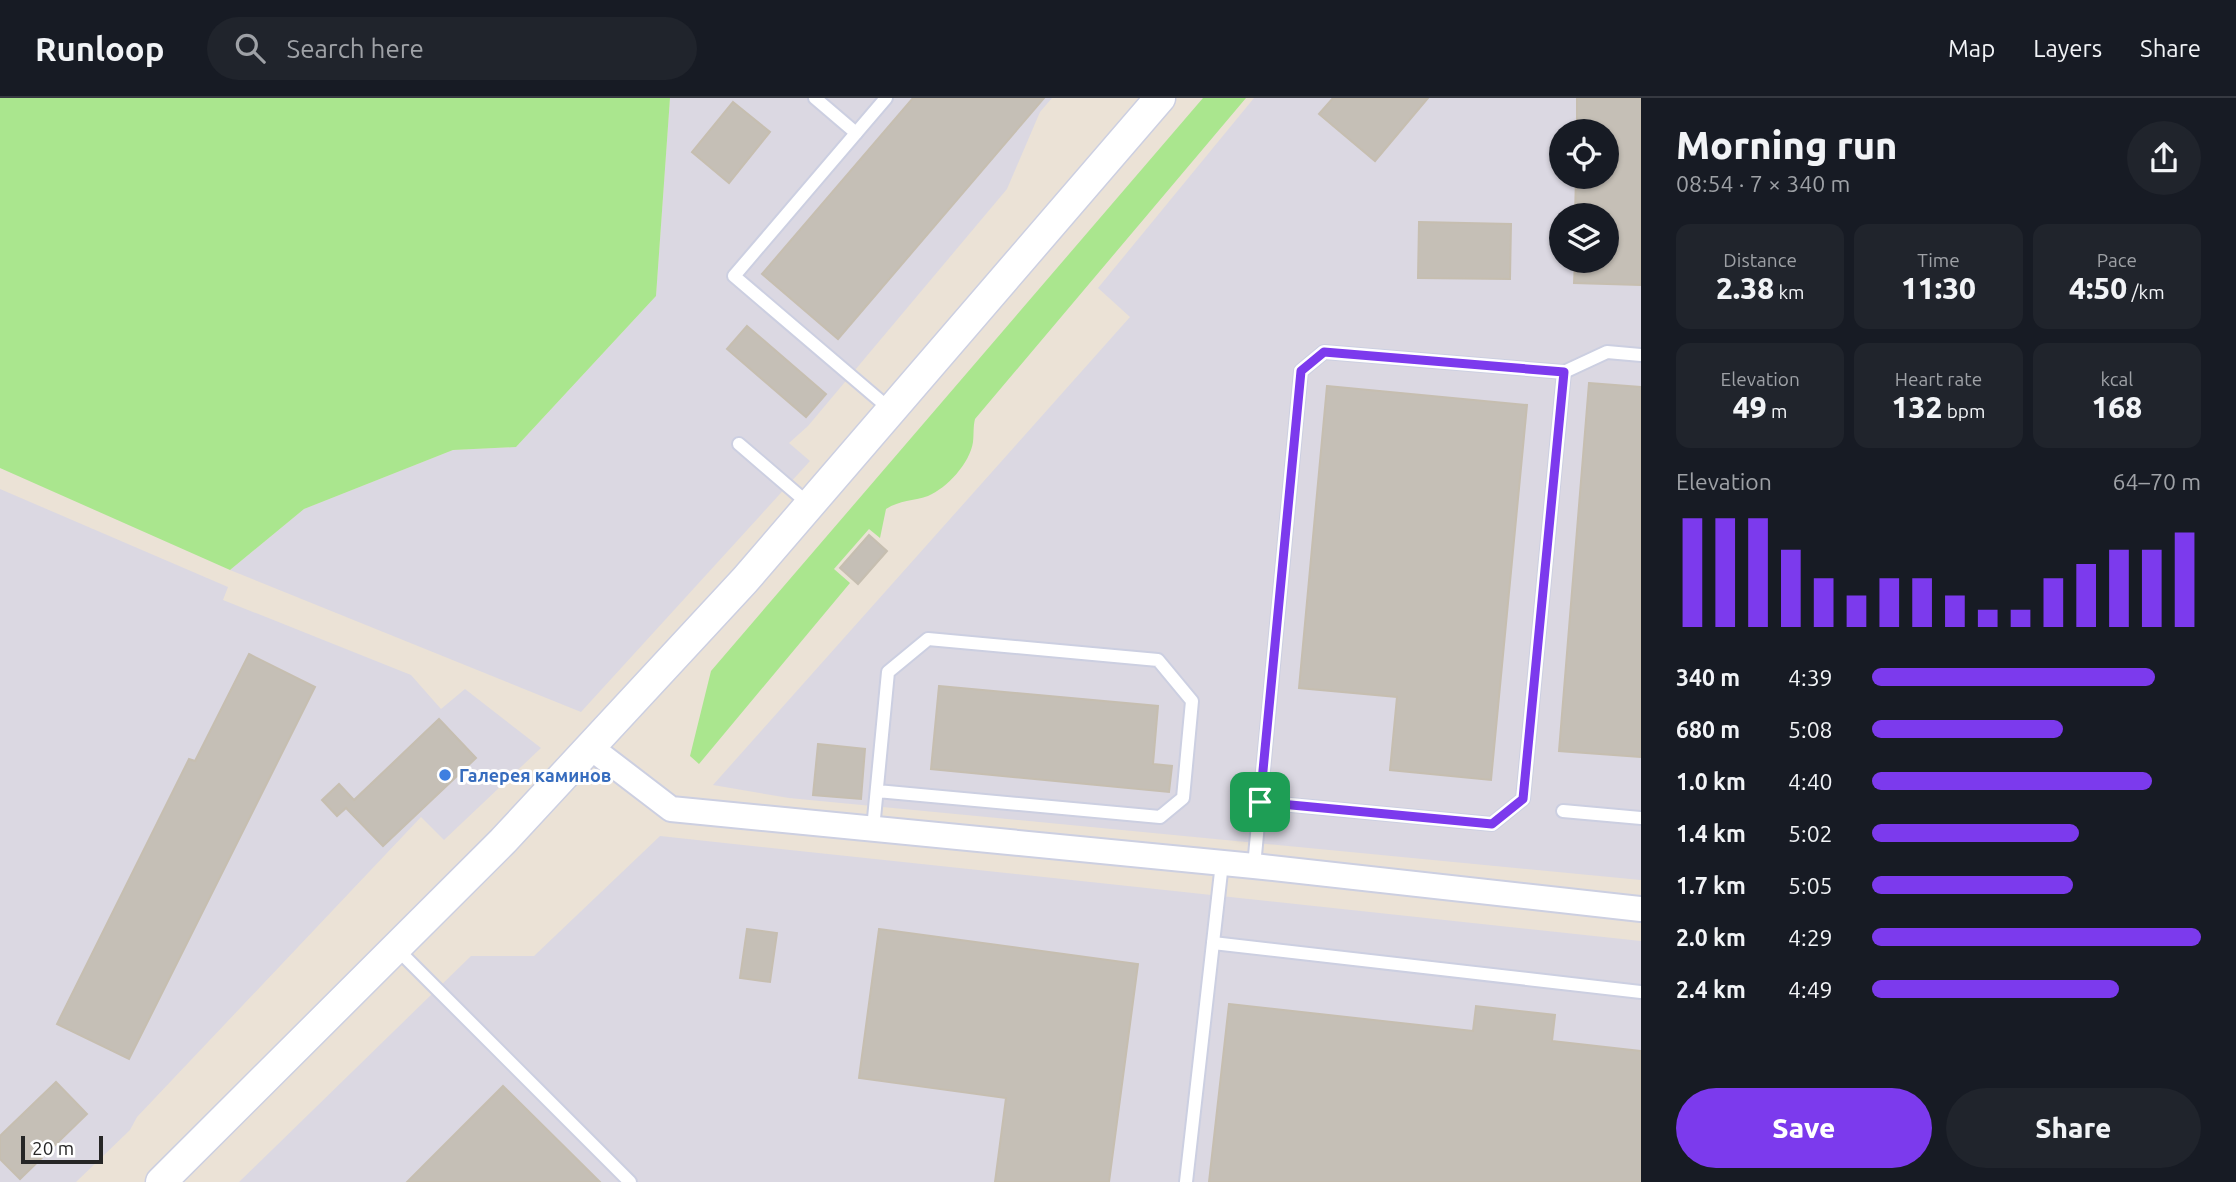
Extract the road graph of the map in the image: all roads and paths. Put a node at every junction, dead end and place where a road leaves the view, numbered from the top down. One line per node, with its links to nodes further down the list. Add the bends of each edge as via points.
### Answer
1 (815, 98): 4 (lane)
2 (886, 98): 4 (lane)
3 (1160, 98): 7 (street)
4 (856, 133): 7 (lane, via 734,276)
5 (1641, 355): 6 (lane, via 1607,352)
6 (1564, 372): 12 (lane, via 1523,799 1492,824); 12 (lane, via 1324,352 1301,371)
7 (892, 410): 9 (street)
8 (739, 444): 9 (lane)
9 (810, 505): 10 (street)
10 (590, 747): 15 (street, via 671,809); 20 (street)
11 (877, 791): 11 (lane, via 888,671 928,639 1158,660 1192,701 1183,798 1160,817); 15 (lane)
12 (1260, 802): 17 (lane)
13 (1563, 811): 14 (lane)
14 (1641, 818)
15 (873, 829): 16 (street)
16 (1222, 863): 17 (street); 19 (lane)
17 (1254, 866): 18 (street)
18 (1641, 909)
19 (1213, 943): 21 (lane); 24 (lane)
20 (396, 948): 22 (street); 23 (lane)
21 (1641, 992)
22 (161, 1182)
23 (630, 1182)
24 (1186, 1182)

